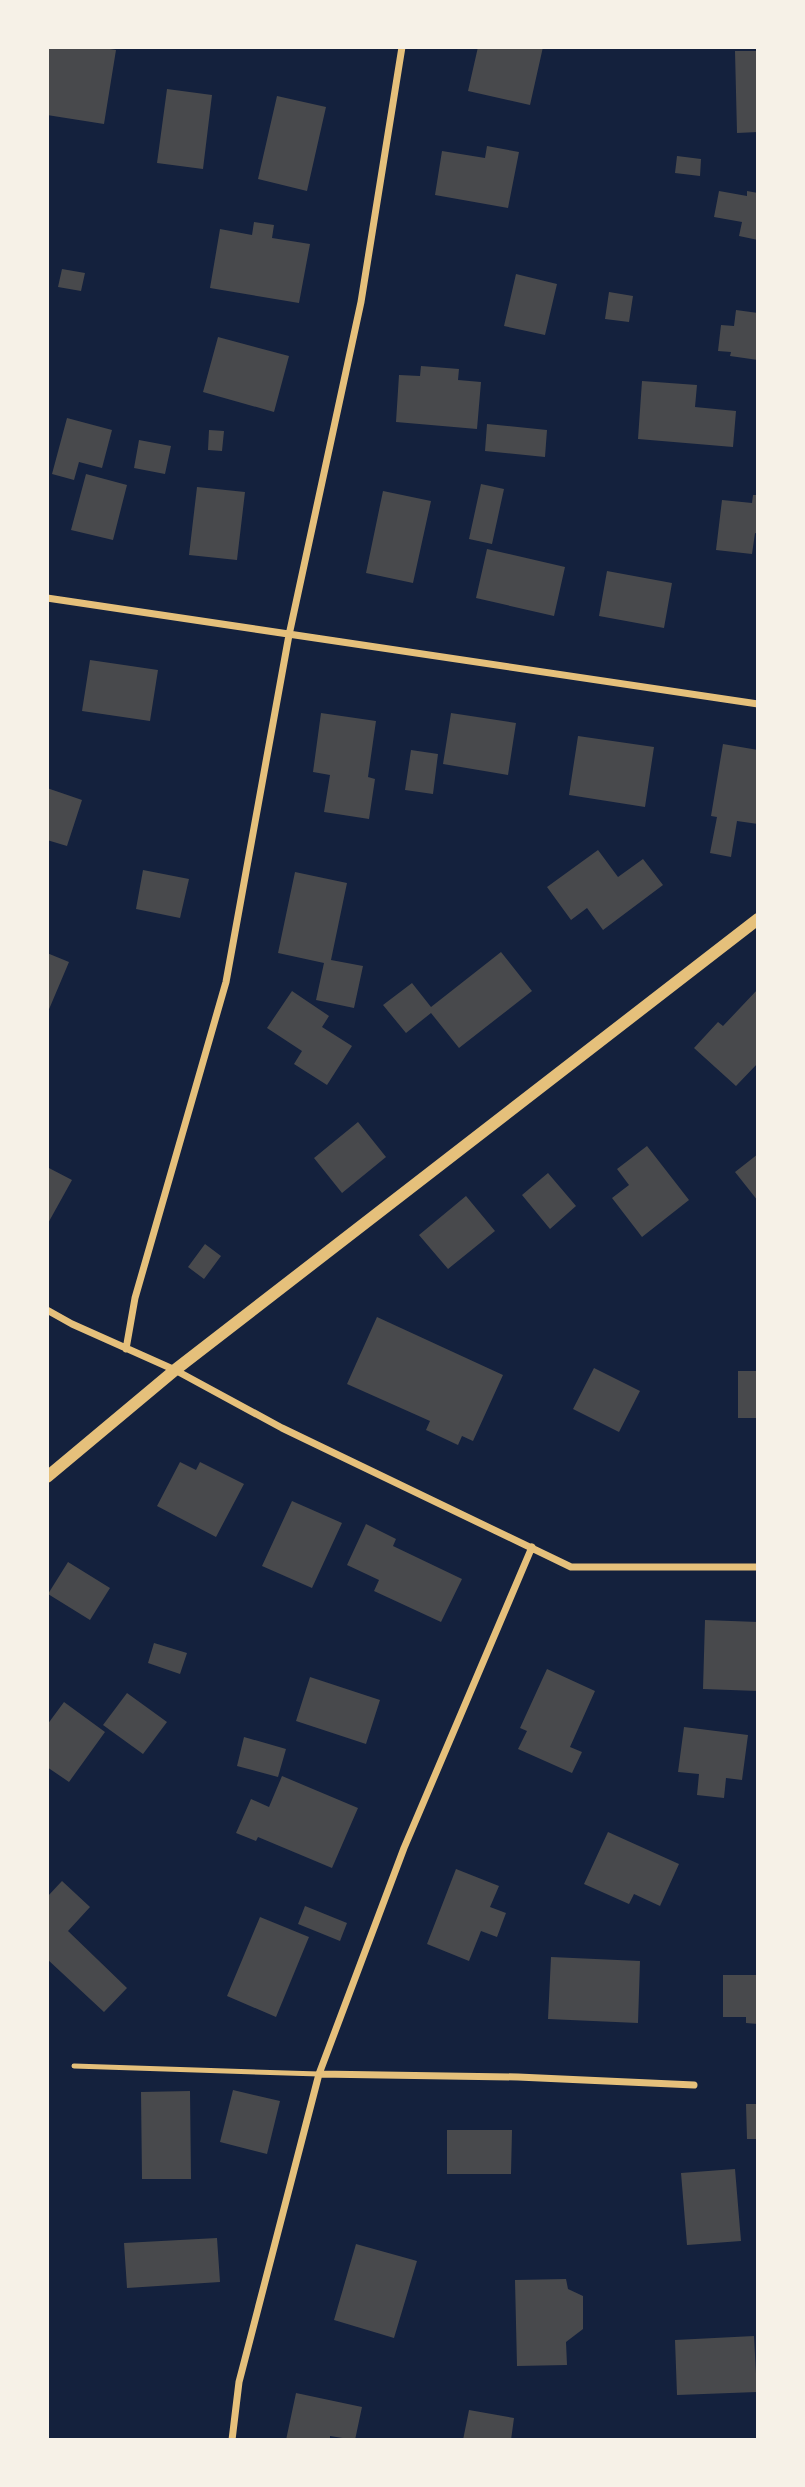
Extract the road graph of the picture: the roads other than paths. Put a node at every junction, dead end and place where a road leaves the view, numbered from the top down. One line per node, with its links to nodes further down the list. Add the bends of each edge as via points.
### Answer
1 (402, 47): 3 (street, via 361,302)
2 (47, 598): 3 (street)
3 (289, 635): 4 (street); 7 (street, via 226,982 135,1298)
4 (758, 704)
5 (758, 919): 8 (street)
6 (47, 1310): 7 (street)
7 (126, 1349): 8 (street)
8 (175, 1370): 9 (street); 10 (street, via 282,1428)
9 (47, 1477)
10 (533, 1547): 11 (street, via 572,1567); 13 (street, via 404,1848)
11 (758, 1567)
12 (74, 2066): 13 (lane)
13 (319, 2074): 14 (street); 15 (street, via 239,2382)
14 (694, 2085)
15 (232, 2440)

